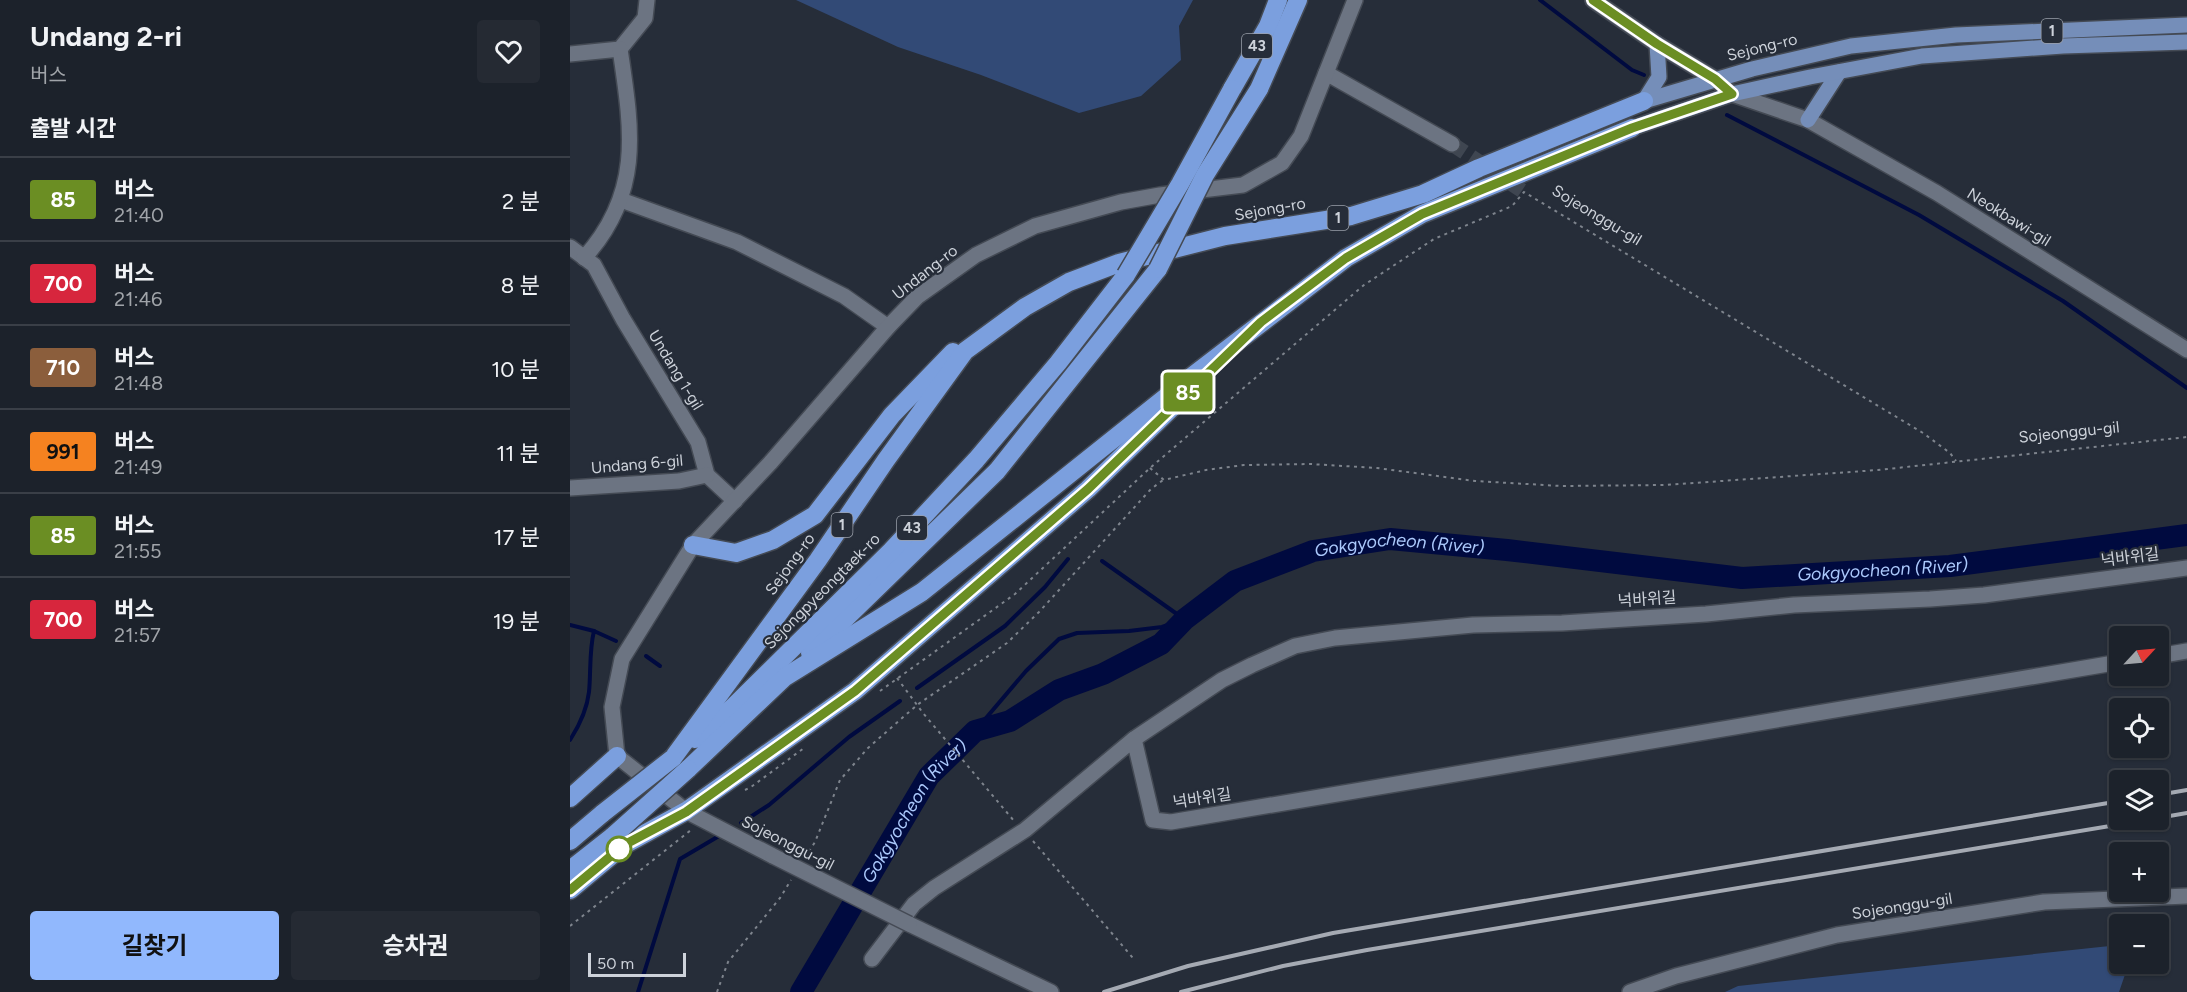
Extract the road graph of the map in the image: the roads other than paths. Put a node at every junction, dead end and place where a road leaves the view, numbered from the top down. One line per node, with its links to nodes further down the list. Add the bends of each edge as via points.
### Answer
1 (648, 0): 9 (street, via 645,18)
2 (1278, 0): 37 (highway, Sejongpyeongtaek-ro / 43, bridge, via 1268,26 1126,275 1051,371 922,518 731,709)
3 (1298, 0): 34 (highway, 43, bridge, via 1259,89 1205,176 1158,269 997,471)
4 (1355, 0): 12 (street, Undang-ro)
5 (1593, 0): 8 (street)
6 (2187, 26): 13 (main road, Sejong-ro / 1, via 1956,34 1851,46)
7 (2187, 42): 11 (main road, 1, via 1923,56)
8 (1657, 44): 13 (street); 15 (main road, via 1659,77)
9 (620, 50): 10 (street); 19 (street, via 629,127 629,160)
10 (570, 54)
11 (1839, 72): 14 (main road, 1); 16 (main road)
12 (1326, 73): 18 (street); 24 (street, Undang-ro, via 1301,136 1282,163 1243,184 1121,202 1035,226 976,255 917,297)
13 (1715, 79): 14 (street); 15 (main road, Sejong-ro / 1)
14 (1732, 94): 16 (street, Neokbawi-gil); 17 (main road, 1)
15 (1644, 101): 22 (highway, Sejong-ro / 1, via 1423,194 1351,216 1225,236 1119,264 1069,282)
16 (1808, 120): 25 (street, Neokbawi-gil, via 1937,193)
17 (1632, 128): 23 (highway, 1, via 1422,214 1346,258)
18 (1452, 144)
19 (621, 200): 21 (street, via 612,221); 24 (street, via 737,242 844,296)
20 (570, 247): 21 (street, Undang 1-gil)
21 (584, 258): 26 (street, Undang 1-gil, via 594,265 698,442)
22 (1025, 307): 29 (highway, via 961,343 892,415 815,515 773,540 736,553); 37 (highway, Sejong-ro / 1, via 965,351)
23 (1261, 322): 34 (highway, 1, via 922,592); 39 (highway, via 1088,489 855,691)
24 (888, 327): 28 (street, Undang-ro)
25 (2187, 350)
26 (707, 474): 27 (street, Undang 6-gil, via 679,481); 28 (street)
27 (570, 488)
28 (735, 501): 29 (street, Undang-ro)
29 (693, 545): 36 (street, Undang-ro, via 622,660 612,707)
30 (2187, 568): 35 (street, 넉바위길, via 1984,595 1473,625 1335,638 1294,646 1232,675)
31 (2187, 651): 32 (street)
32 (2169, 654)
33 (2109, 664): 35 (street, 넉바위길, via 1170,822 1153,820)
34 (785, 677): 41 (highway, 1, bridge, via 687,770)
35 (1134, 739): 44 (street, 넉바위길, via 1021,828 914,904)
36 (617, 756): 38 (highway); 39 (street, Sojeonggu-gil)
37 (673, 758): 40 (highway, 1, bridge)
38 (570, 798)
39 (686, 812): 42 (highway, via 624,845); 45 (street, Sojeonggu-gil, bridge)
40 (570, 841)
41 (570, 870)
42 (570, 890)
43 (2187, 896): 46 (street, Sojeonggu-gil, via 2044,902 1848,933 1676,976)
44 (872, 959)
45 (1047, 990)
46 (1630, 992)

